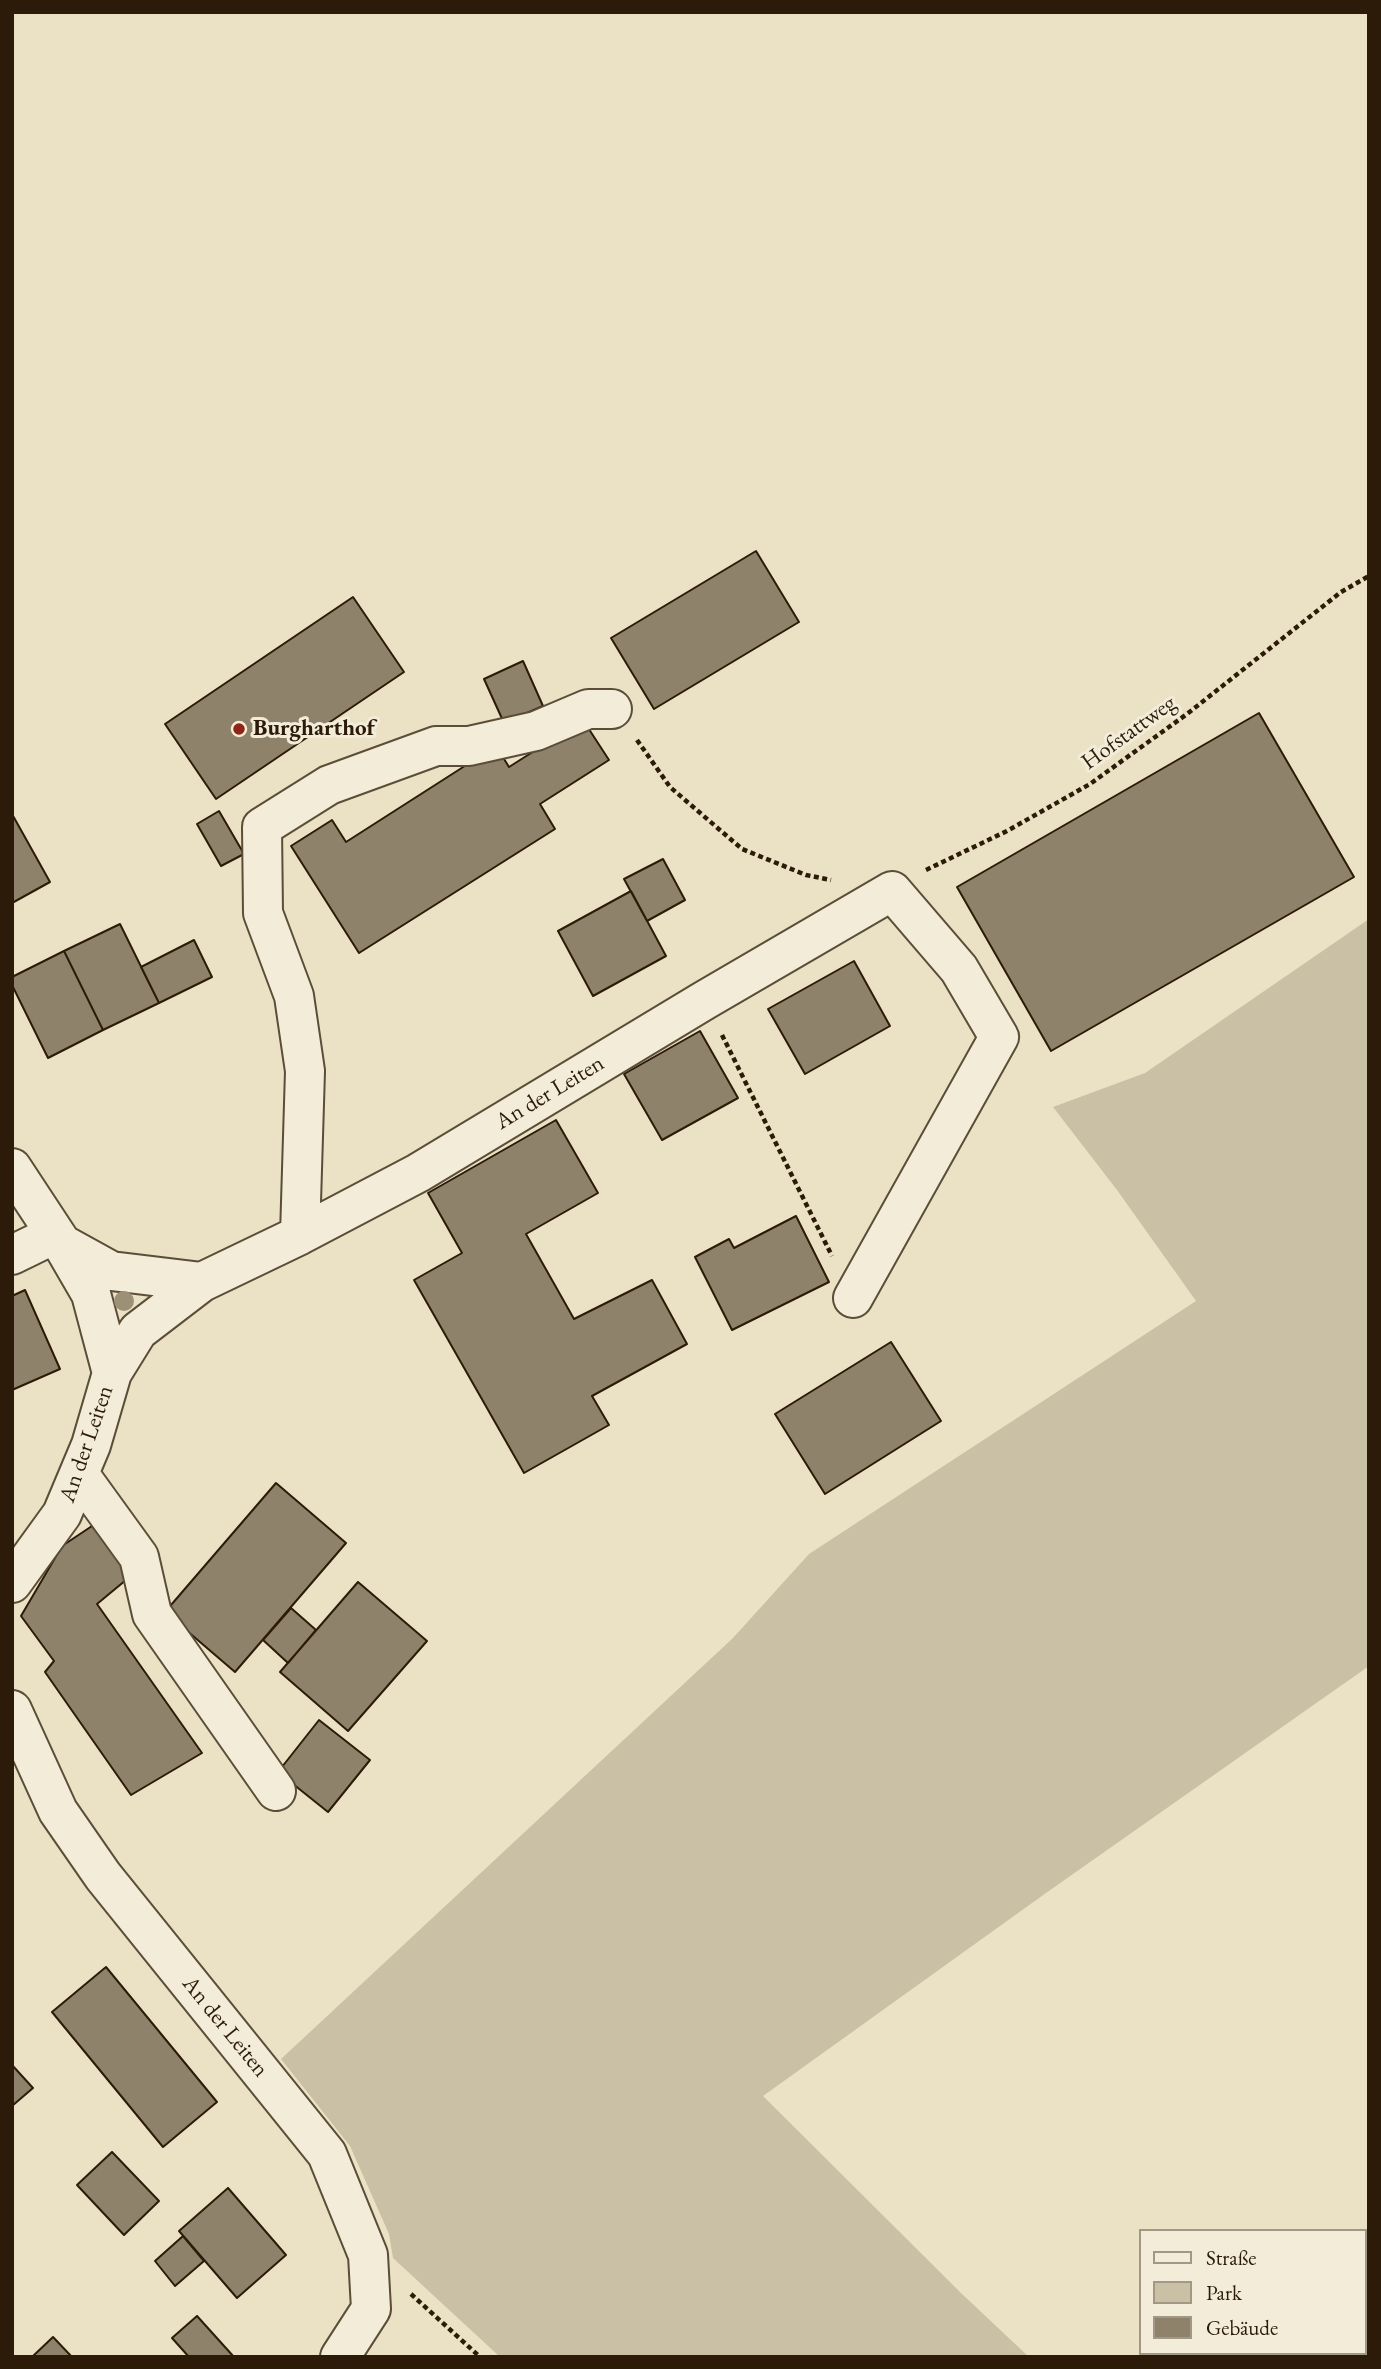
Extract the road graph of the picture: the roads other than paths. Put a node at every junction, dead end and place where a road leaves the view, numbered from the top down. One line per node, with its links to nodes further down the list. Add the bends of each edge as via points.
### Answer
1 (612, 709): 3 (street, via 588,709 536,731 469,746 436,746 329,785 262,827 263,914 293,996 305,1071)
2 (12, 1168): 4 (street, An der Leiten)
3 (300, 1235): 6 (street, An der Leiten); 7 (street, An der Leiten, via 418,1173 892,891 959,969 999,1037)
4 (58, 1239): 5 (street); 6 (street, An der Leiten, via 111,1271); 8 (street, An der Leiten, via 91,1294)
5 (12, 1255)
6 (202, 1282): 8 (street, An der Leiten, via 138,1331)
7 (853, 1298)
8 (112, 1373): 9 (street, An der Leiten)
9 (79, 1474): 10 (street, An der Leiten, via 62,1514); 12 (street, via 139,1557 152,1614)
10 (12, 1583)
11 (12, 1710): 13 (street, An der Leiten, via 58,1811 103,1876 327,2154 368,2255 371,2309)
12 (276, 1791)
13 (340, 2357)

